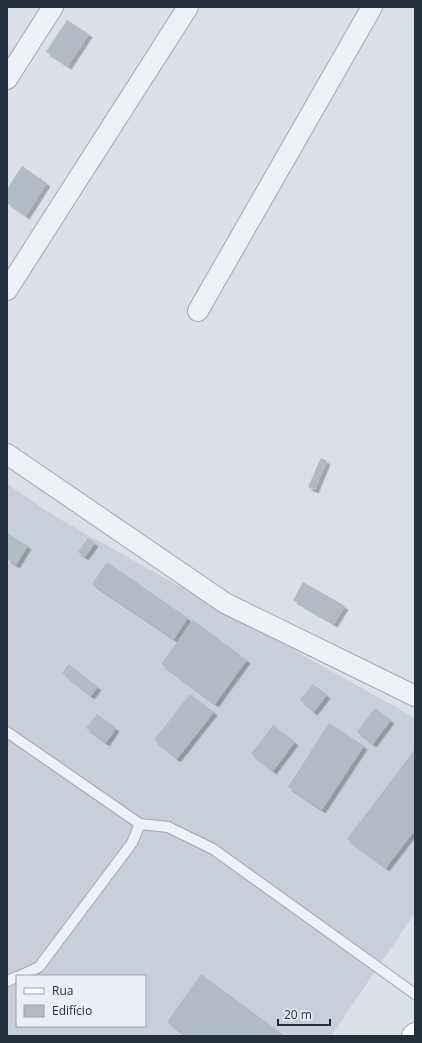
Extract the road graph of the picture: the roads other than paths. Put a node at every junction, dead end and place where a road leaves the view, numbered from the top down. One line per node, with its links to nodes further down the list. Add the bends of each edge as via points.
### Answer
1 (53, 7): 4 (street)
2 (188, 7): 5 (street)
3 (372, 7): 6 (street)
4 (7, 79)
5 (7, 290)
6 (198, 310)
7 (7, 454): 8 (street, via 225,603)
8 (415, 696)
9 (7, 732): 10 (lane)
10 (140, 824): 11 (lane, via 132,843 39,967); 12 (lane, via 168,827 213,849)
11 (20, 975)
12 (415, 994)

